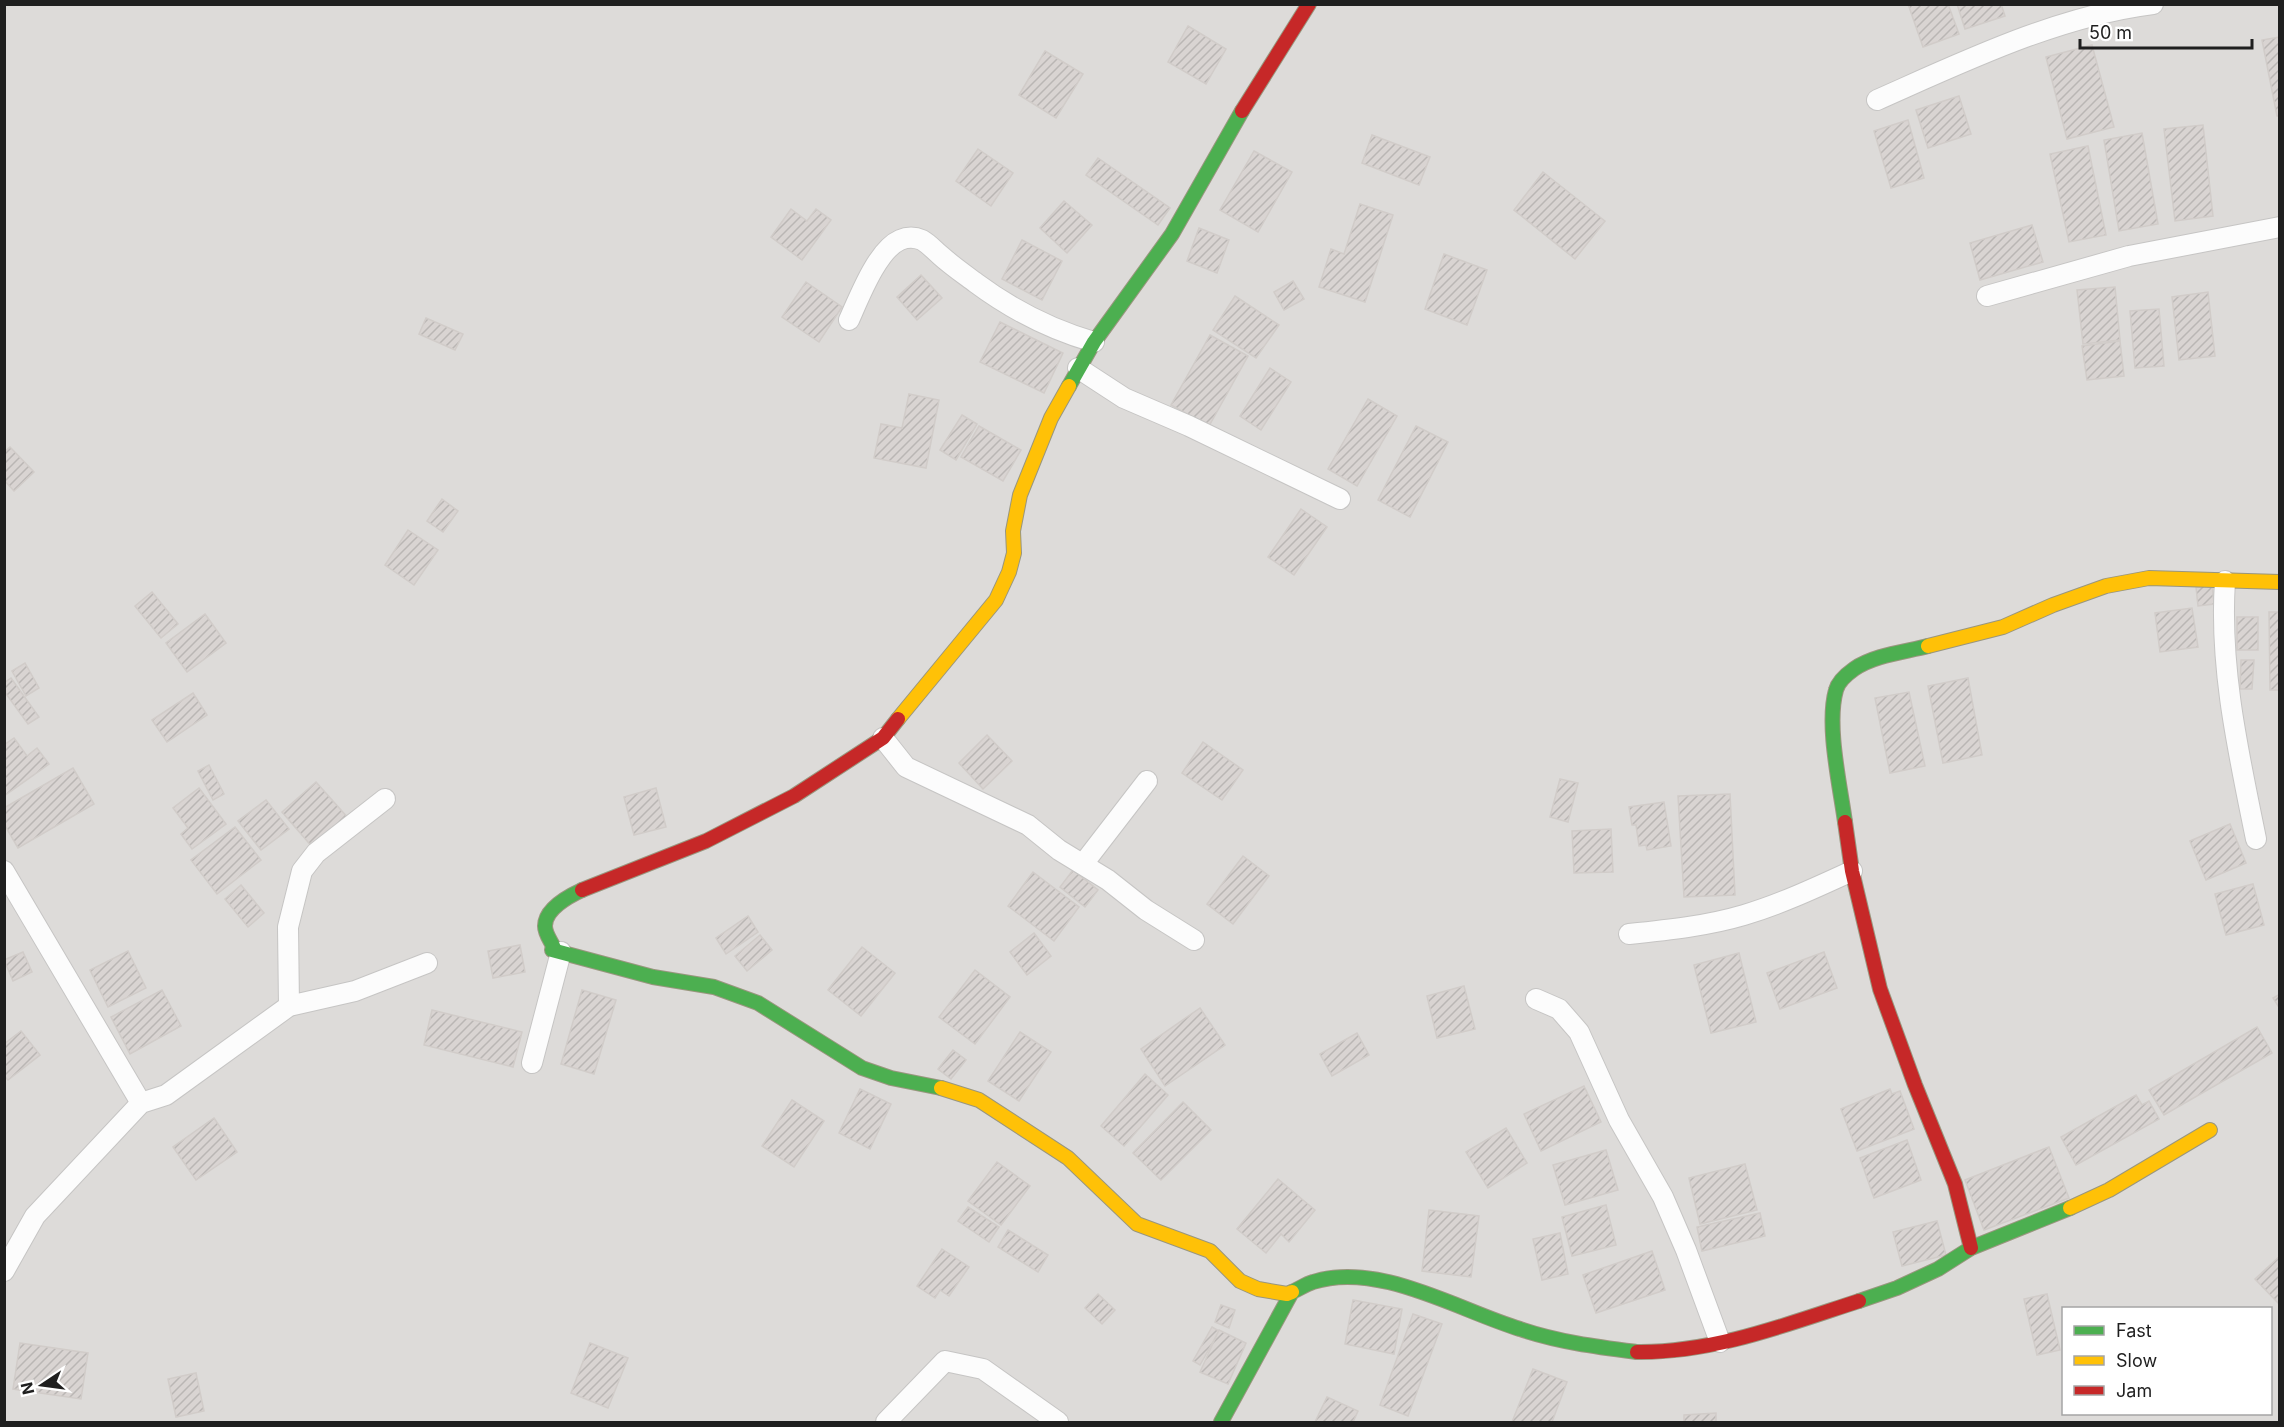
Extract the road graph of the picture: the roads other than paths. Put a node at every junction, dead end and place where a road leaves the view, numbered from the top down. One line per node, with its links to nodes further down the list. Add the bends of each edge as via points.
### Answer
1 (1309, 4): 7 (street, via 1250,96 1173,234)
2 (2153, 4): 3 (street, via 2122,8 1996,49)
3 (1877, 100)
4 (2280, 227): 5 (street, via 2129,256)
5 (1987, 296)
6 (849, 320): 7 (street, via 879,260 888,248 909,238 920,239 977,284 1026,314 1066,334)
7 (1094, 342): 8 (street)
8 (1078, 368): 9 (street, via 1124,398); 12 (street, via 1051,418 1020,495 1013,531 1014,553 996,600)
9 (1340, 499)
10 (2225, 581): 11 (street); 15 (street, via 2223,618 2230,696); 18 (street, via 2150,578 2106,586 2003,627 1878,659 1849,672 1836,688 1833,720)
11 (2280, 582)
12 (883, 738): 16 (street, via 906,767 1028,825); 21 (street, via 794,796 706,841 566,899 545,921 552,950)
13 (1147, 781): 16 (street)
14 (385, 799): 24 (street, via 316,853 302,871 288,927)
15 (2256, 839)
16 (1083, 864): 20 (street)
17 (4, 871): 26 (street)
18 (1852, 871): 19 (street, via 1744,915 1691,927); 28 (street, via 1880,989 1955,1184)
19 (1629, 934)
20 (1194, 940)
21 (561, 952): 25 (street); 30 (street, via 632,972 714,987 758,1003 862,1068 979,1100 1068,1158 1137,1224 1210,1251 1240,1281 1258,1289)
22 (427, 963): 24 (street, via 355,991)
23 (1536, 999): 31 (street, via 1559,1009 1579,1032 1619,1120 1663,1197)
24 (289, 1006): 26 (street, via 166,1095)
25 (532, 1063)
26 (141, 1103): 29 (street, via 35,1216)
27 (2210, 1130): 28 (street, via 2109,1190)
28 (1971, 1248): 31 (street, via 1897,1288)
29 (4, 1271)
30 (1292, 1292): 31 (street, via 1313,1282 1369,1278 1386,1280 1521,1330 1585,1345 1639,1352 1690,1349); 34 (street)
31 (1720, 1342)
32 (886, 1422): 33 (street, via 945,1361 982,1369)
33 (1058, 1422)
34 (1221, 1422)

